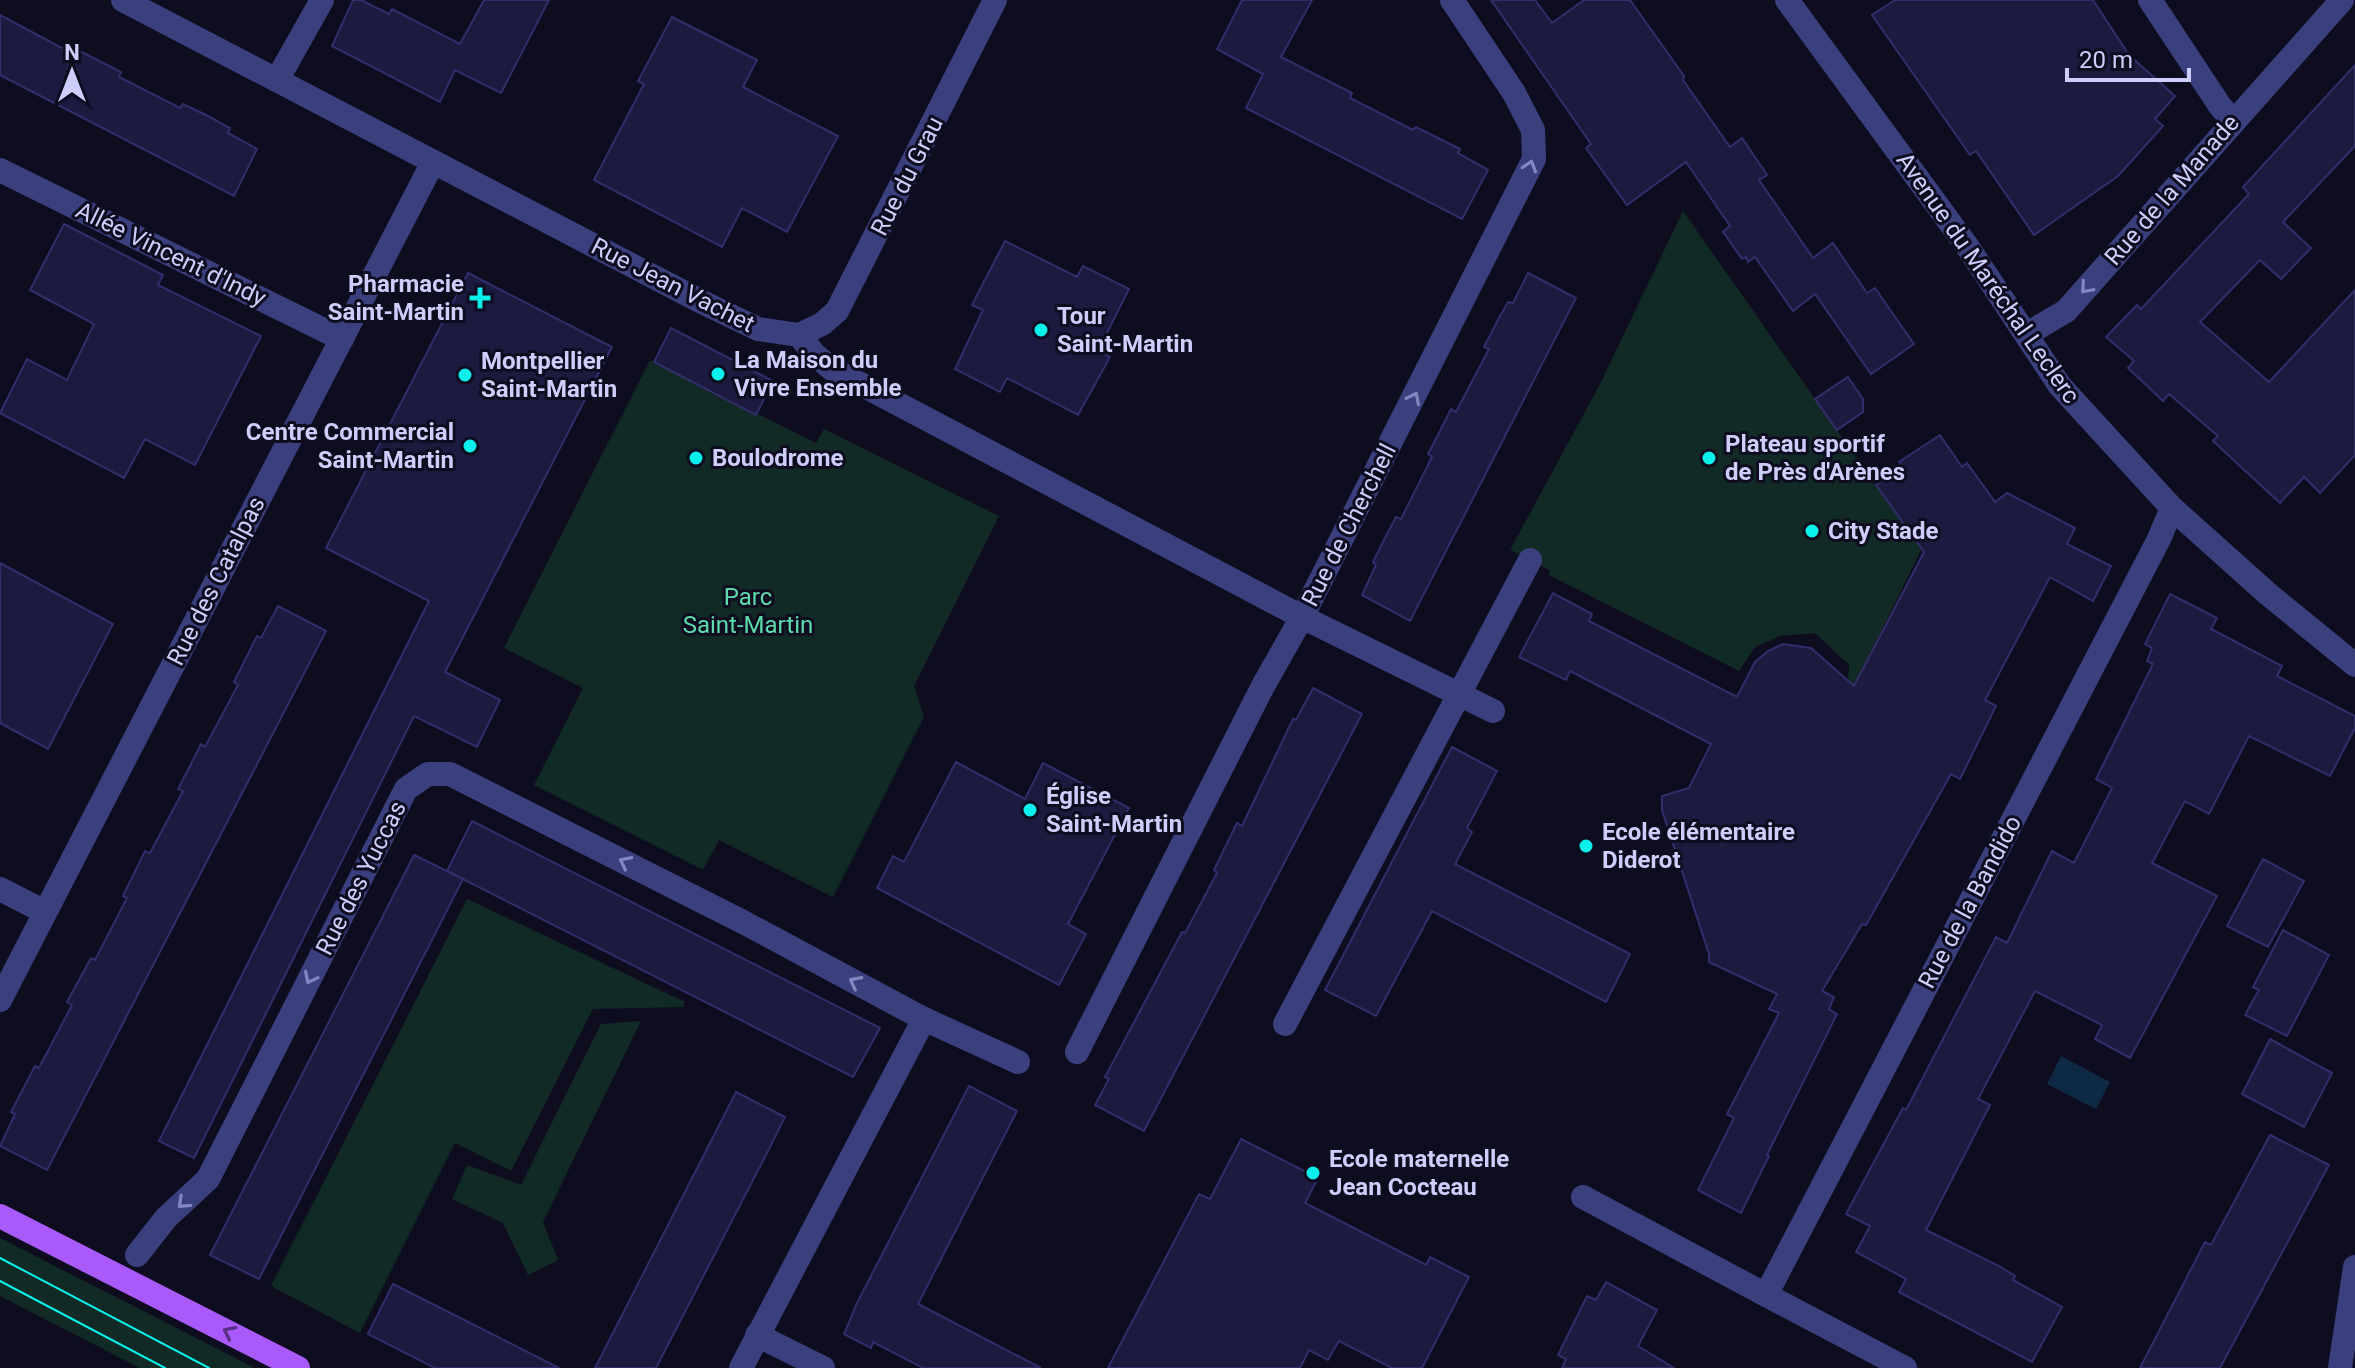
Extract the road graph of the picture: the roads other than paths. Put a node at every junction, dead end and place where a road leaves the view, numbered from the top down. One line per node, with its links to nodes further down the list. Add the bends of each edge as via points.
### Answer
1 (123, 0): 8 (street, Rue Jean Vachet)
2 (322, 0): 8 (street)
3 (995, 0): 13 (street, Rue du Grau, via 837,311)
4 (1452, 0): 17 (street, Rue de Cherchell, one-way to 4, via 1534,159 1533,130 1514,93)
5 (1787, 0): 12 (street, Avenue du Maréchal Leclerc)
6 (2150, 0): 9 (street)
7 (2342, 0): 9 (street, Rue de la Manade)
8 (277, 80): 10 (street, Rue Jean Vachet)
9 (2233, 121): 12 (street, Rue de la Manade, one-way to 12, via 2066,311)
10 (433, 162): 13 (street, Rue Jean Vachet, via 758,329); 14 (street, Rue des Catalpas)
11 (0, 170): 14 (street, Allée Vincent d'Indy)
12 (2027, 334): 15 (street, Avenue du Maréchal Leclerc, via 2060,386)
13 (799, 335): 17 (street, via 832,369)
14 (342, 339): 22 (street, Rue des Catalpas)
15 (2172, 508): 18 (street, Avenue du Maréchal Leclerc); 32 (street, Rue de la Bandido)
16 (1530, 560): 19 (street)
17 (1302, 617): 19 (street); 26 (street, Rue de Cherchell)
18 (2355, 665)
19 (1458, 694): 20 (street); 25 (street)
20 (1493, 711)
21 (0, 889): 22 (street)
22 (45, 912): 23 (street, Rue des Catalpas)
23 (0, 1000)
24 (924, 1019): 27 (street, Rue des Yuccas); 30 (street, Rue des Yuccas, one-way to 30, via 450,774 428,774 406,789 208,1179); 33 (street)
25 (1285, 1024)
26 (1077, 1052)
27 (1018, 1062)
28 (1583, 1197): 32 (street)
29 (0, 1216): 34 (main road, one-way to 29)
30 (137, 1255)
31 (2355, 1267): 38 (street)
32 (1766, 1295): 37 (street)
33 (757, 1335): 35 (street); 36 (street)
34 (298, 1368)
35 (741, 1368)
36 (823, 1368)
37 (1905, 1368)
38 (2340, 1368)

